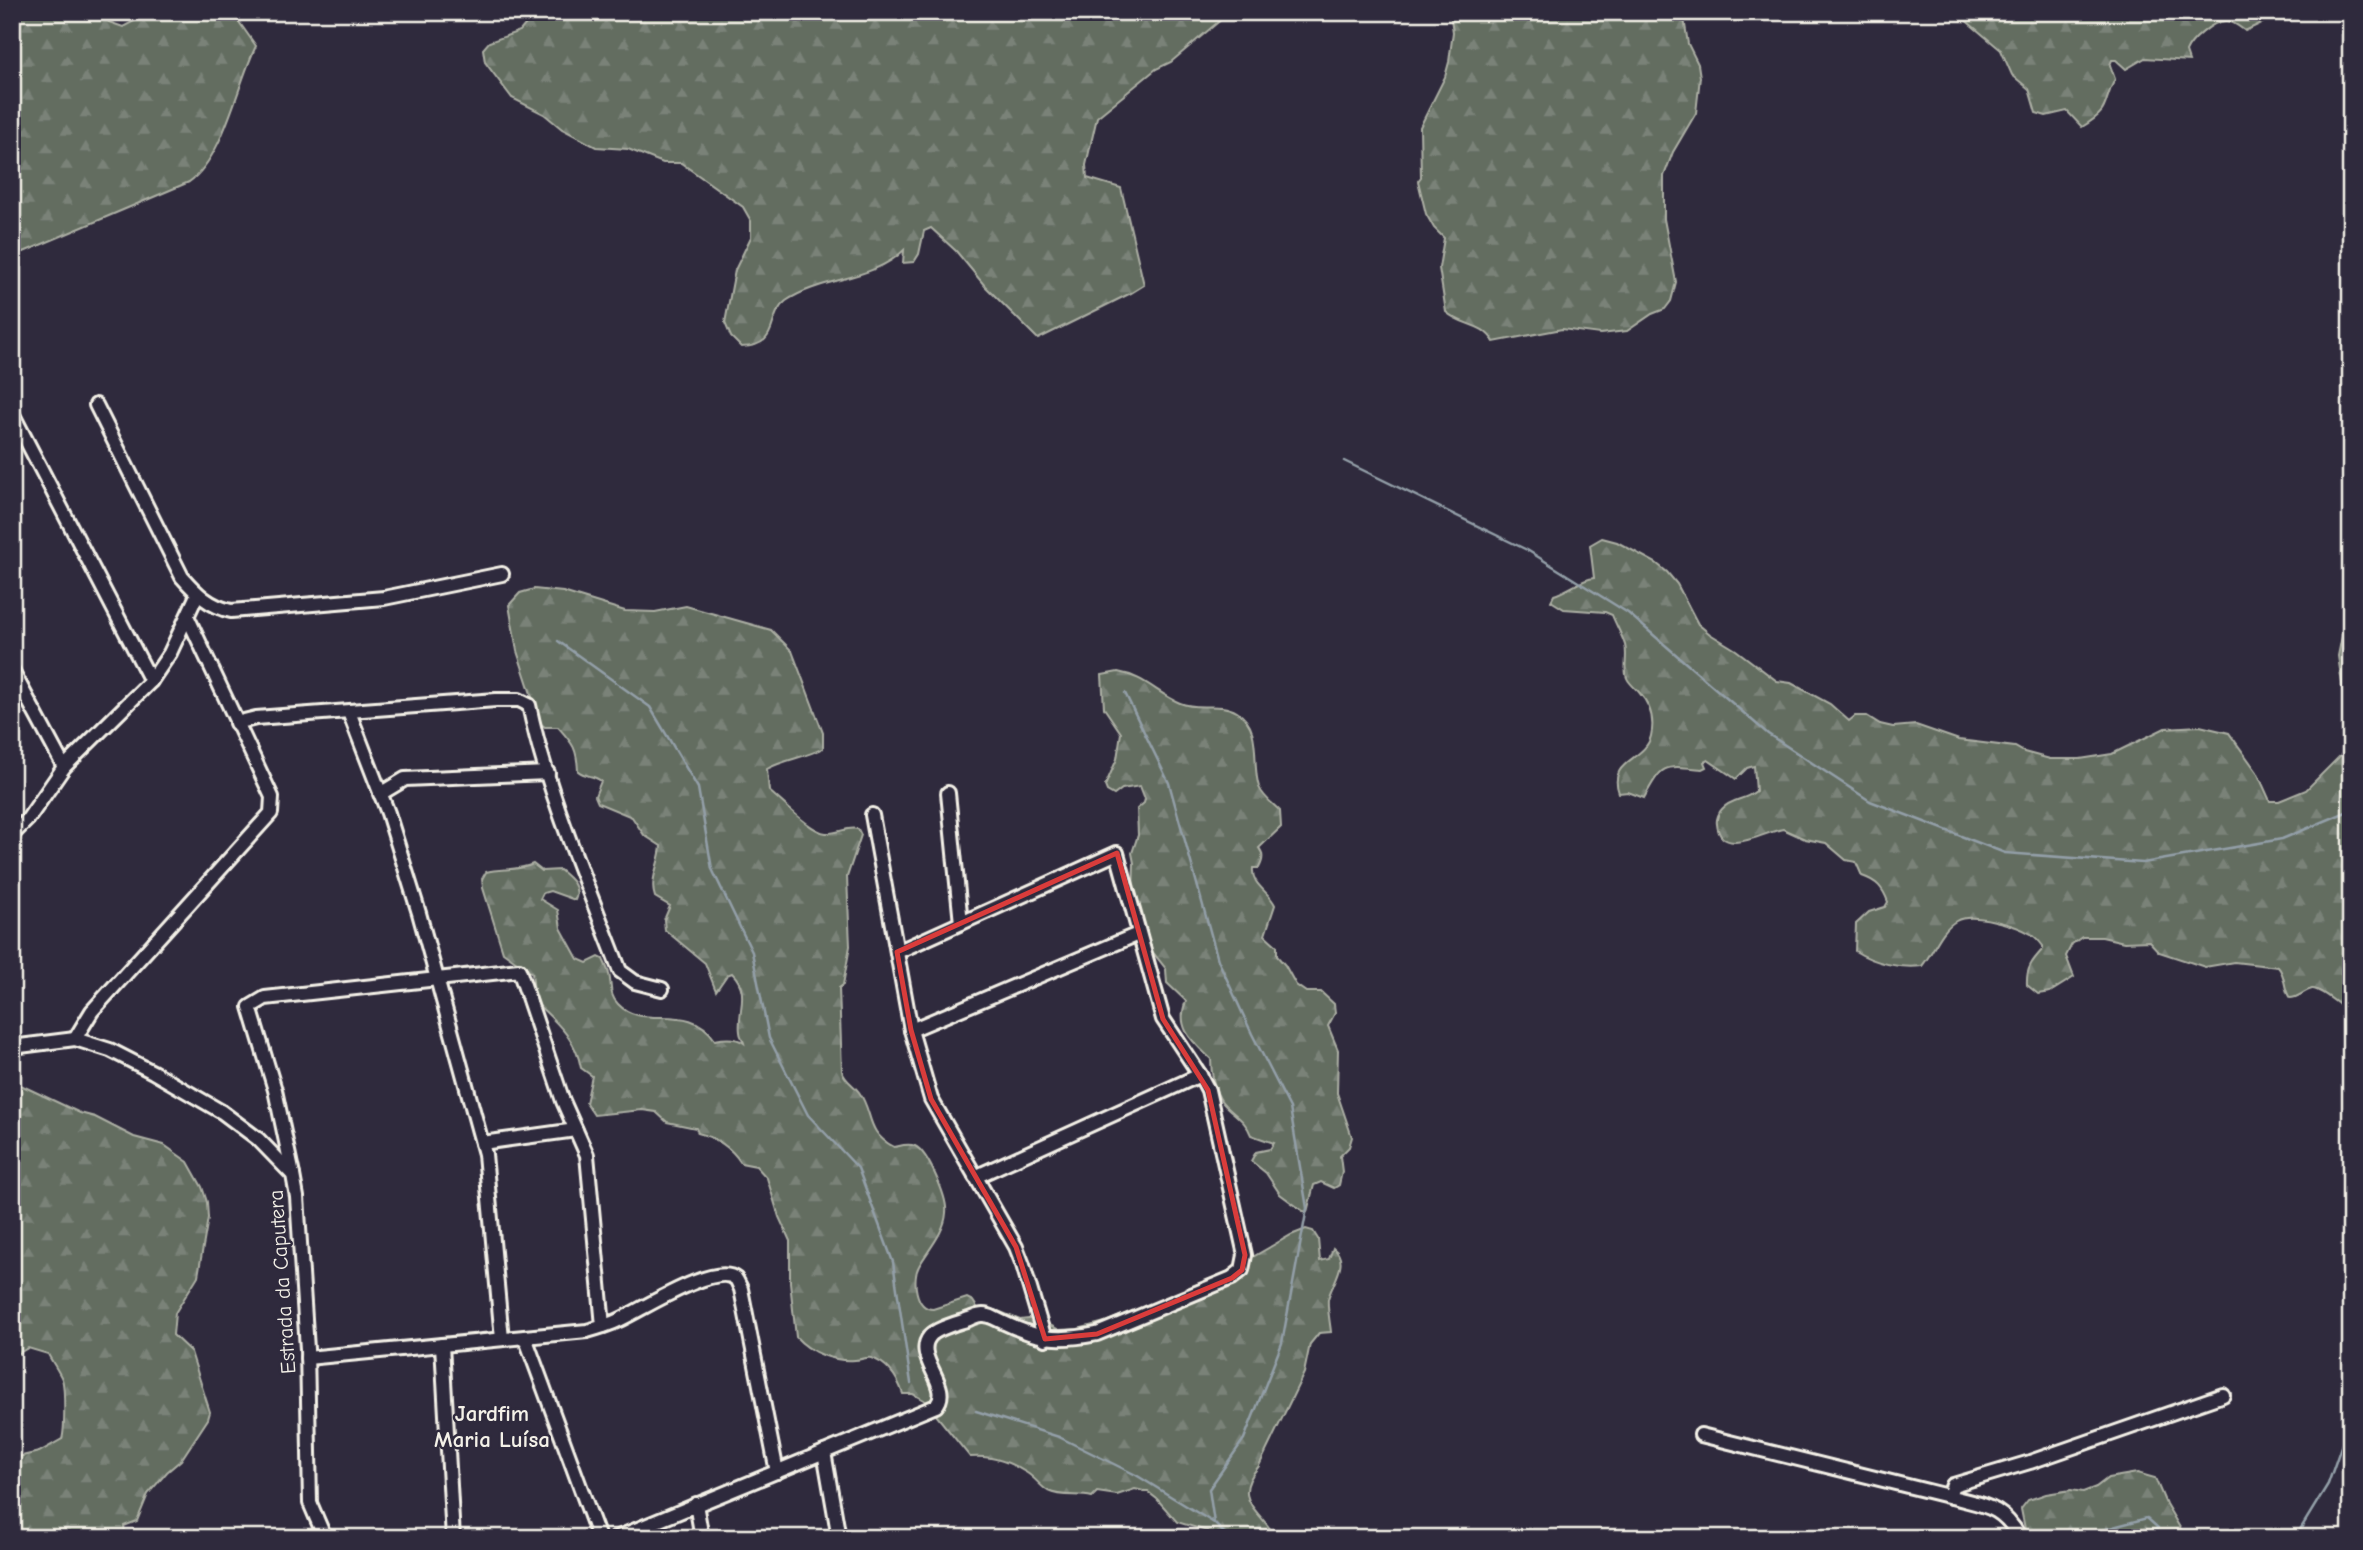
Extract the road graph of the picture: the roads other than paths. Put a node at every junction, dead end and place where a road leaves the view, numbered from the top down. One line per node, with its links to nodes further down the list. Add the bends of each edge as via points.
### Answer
1 (96, 405): 4 (street, via 182,577)
2 (12, 413): 7 (street)
3 (502, 574): 4 (street, via 384,597 231,611)
4 (197, 596): 5 (street)
5 (188, 618): 7 (street); 9 (street)
6 (12, 670): 10 (street)
7 (151, 681): 10 (street)
8 (349, 712): 9 (street); 11 (street, via 519,700 529,705); 13 (street)
9 (236, 723): 22 (street, via 272,797 271,813 92,1011)
10 (64, 767): 15 (street)
11 (548, 773): 13 (street, via 405,779); 20 (street, via 620,971 635,982)
12 (948, 793): 16 (street)
13 (380, 794): 19 (street)
14 (872, 815): 18 (street)
15 (12, 835)
16 (961, 923): 17 (street, via 1118,853); 18 (street)
17 (1138, 934): 21 (street); 24 (street, via 1163,1019)
18 (897, 952): 21 (street)
19 (437, 979): 25 (street, via 519,970); 26 (street); 27 (street, via 265,998 250,1007 275,1090)
20 (662, 989)
21 (911, 1030): 28 (street, via 931,1099)
22 (75, 1039): 23 (street, Estrada da Caputera); 27 (street, Estrada da Caputera, via 110,1050 222,1112)
23 (12, 1047)
24 (1200, 1075): 28 (street); 32 (street, via 1208,1090 1245,1255 1242,1269 1232,1278 1097,1334)
25 (576, 1130): 26 (street); 29 (street, via 587,1155)
26 (482, 1143): 31 (street)
27 (293, 1175): 34 (street, Estrada da Caputera)
28 (975, 1177): 32 (street, via 1020,1256)
29 (603, 1326): 30 (street); 38 (street, via 688,1284 715,1276 736,1280)
30 (525, 1337): 31 (street); 43 (street)
31 (502, 1339): 33 (street)
32 (1045, 1339): 37 (street, via 987,1315 931,1334 927,1354 942,1393 936,1406)
33 (442, 1345): 34 (street); 42 (street)
34 (307, 1358): 41 (street, Estrada da Caputera, via 310,1503)
35 (2224, 1395): 39 (street, via 1957,1484 1951,1489)
36 (1701, 1435): 39 (street)
37 (824, 1452): 38 (street); 46 (street)
38 (777, 1472): 40 (street)
39 (1952, 1497): 47 (street, via 1998,1510)
40 (696, 1504): 44 (street); 45 (street)
41 (326, 1538)
42 (453, 1538)
43 (599, 1538)
44 (617, 1538)
45 (702, 1538)
46 (839, 1538)
47 (2020, 1538)

